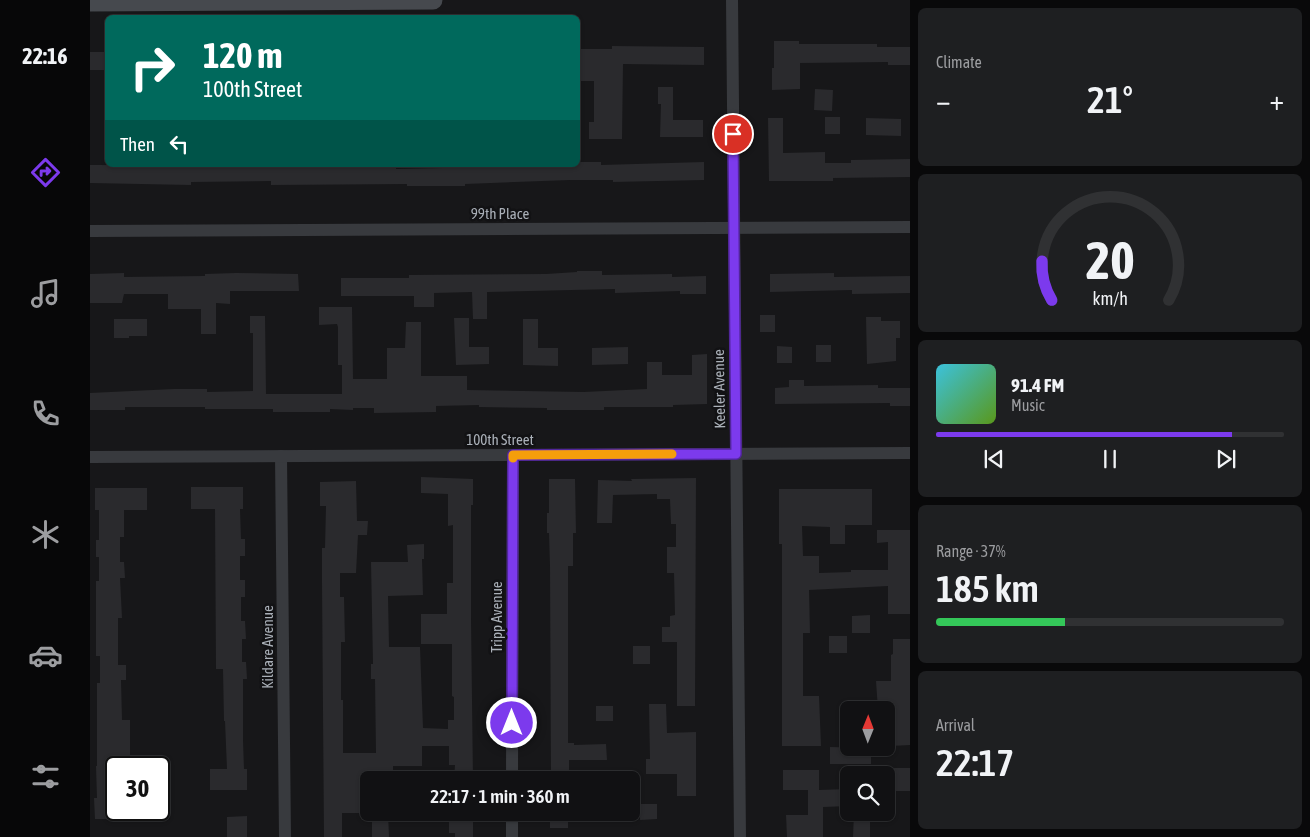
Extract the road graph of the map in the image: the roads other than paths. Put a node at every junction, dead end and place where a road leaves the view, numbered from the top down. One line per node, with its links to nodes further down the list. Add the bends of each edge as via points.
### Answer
1 (433, 0): 3 (street)
2 (732, 0): 4 (street, Keeler Avenue)
3 (90, 2)
4 (734, 227): 5 (street, 99th Place); 6 (street, 99th Place); 8 (street, Keeler Avenue)
5 (910, 227)
6 (90, 231)
7 (910, 452): 8 (street, 100th Street)
8 (736, 454): 9 (street, 100th Street); 16 (street, Keeler Avenue)
9 (513, 455): 10 (street, 100th Street); 12 (street, Tripp Avenue)
10 (281, 456): 11 (street, 100th Street); 14 (street, Kildare Avenue)
11 (90, 458)
12 (512, 771)
13 (512, 821): 15 (street)
14 (284, 837)
15 (512, 837)
16 (740, 837)

